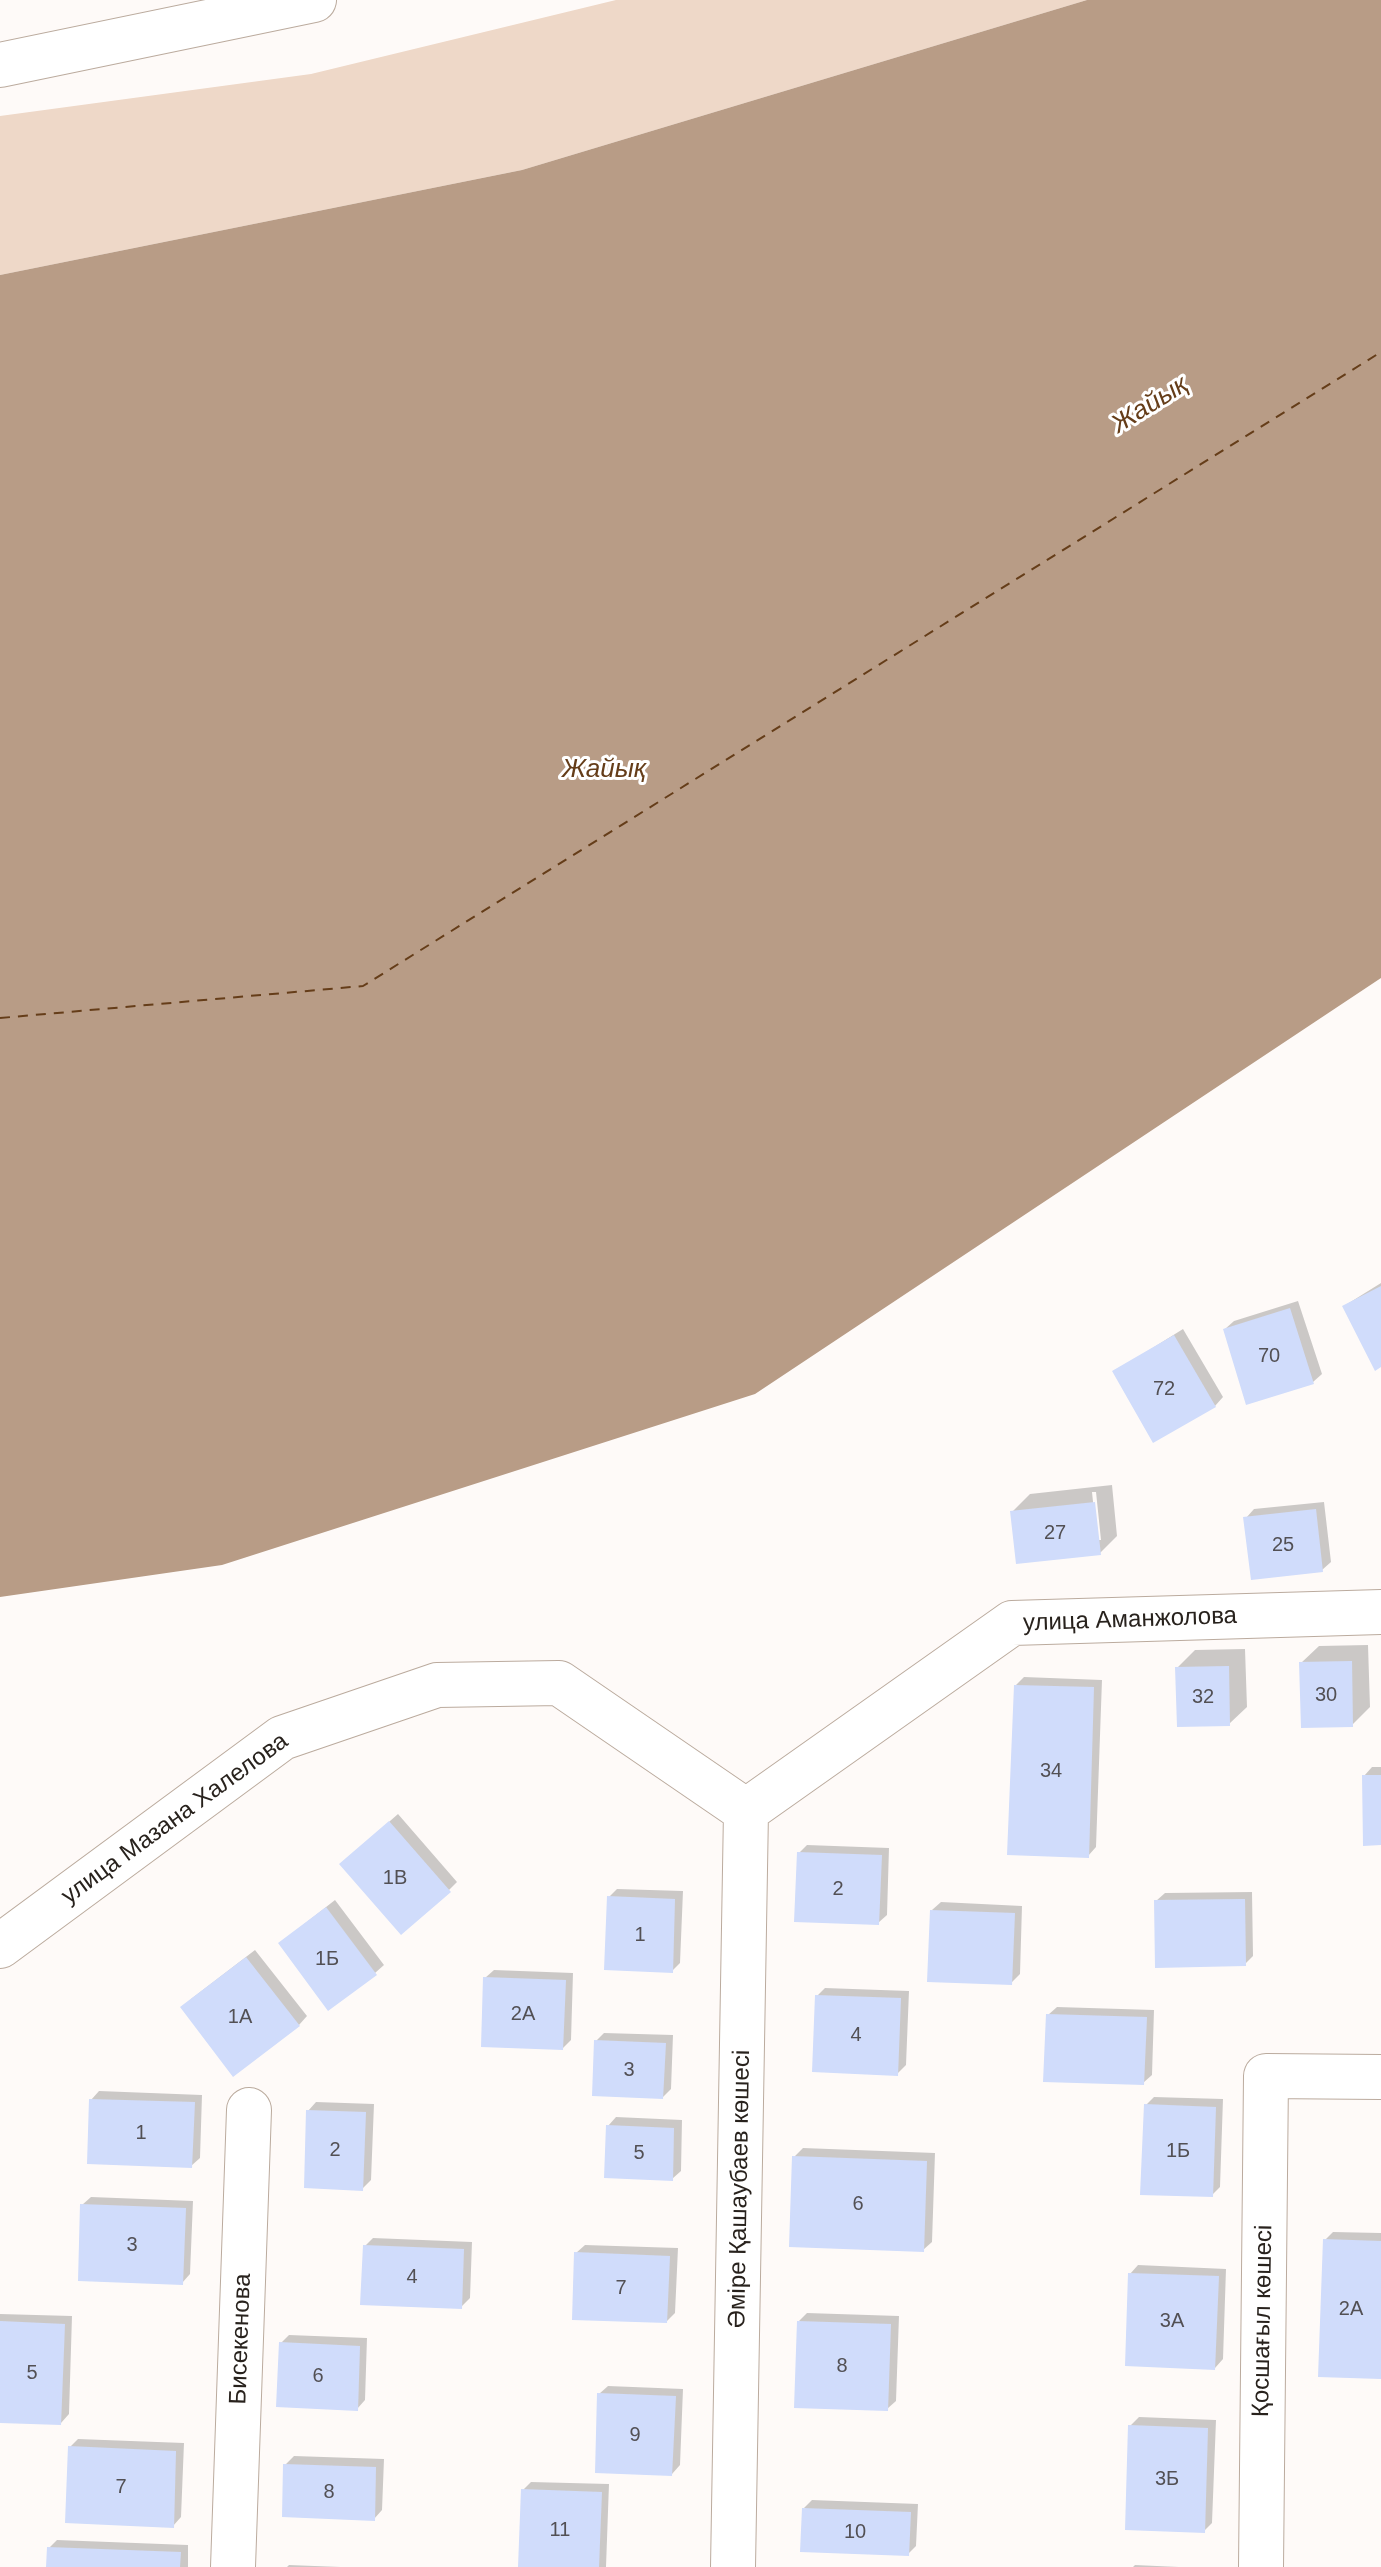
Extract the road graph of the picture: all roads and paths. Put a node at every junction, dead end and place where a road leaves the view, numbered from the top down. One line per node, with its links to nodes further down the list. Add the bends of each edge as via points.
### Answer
1 (314, 0): 2 (street)
2 (0, 65)
3 (1381, 1612): 4 (street, улица Аманжолова, via 1012,1623)
4 (746, 1811): 5 (street, улица Мазана Халелова, via 559,1683 437,1685 282,1738); 9 (street, Әміре Қашаубаев көшесі)
5 (0, 1946)
6 (1381, 2077): 10 (street, Қосшағыл көшесі, via 1266,2076)
7 (249, 2110): 8 (street, Бисекенова)
8 (233, 2567)
9 (733, 2567)
10 (1261, 2567)

